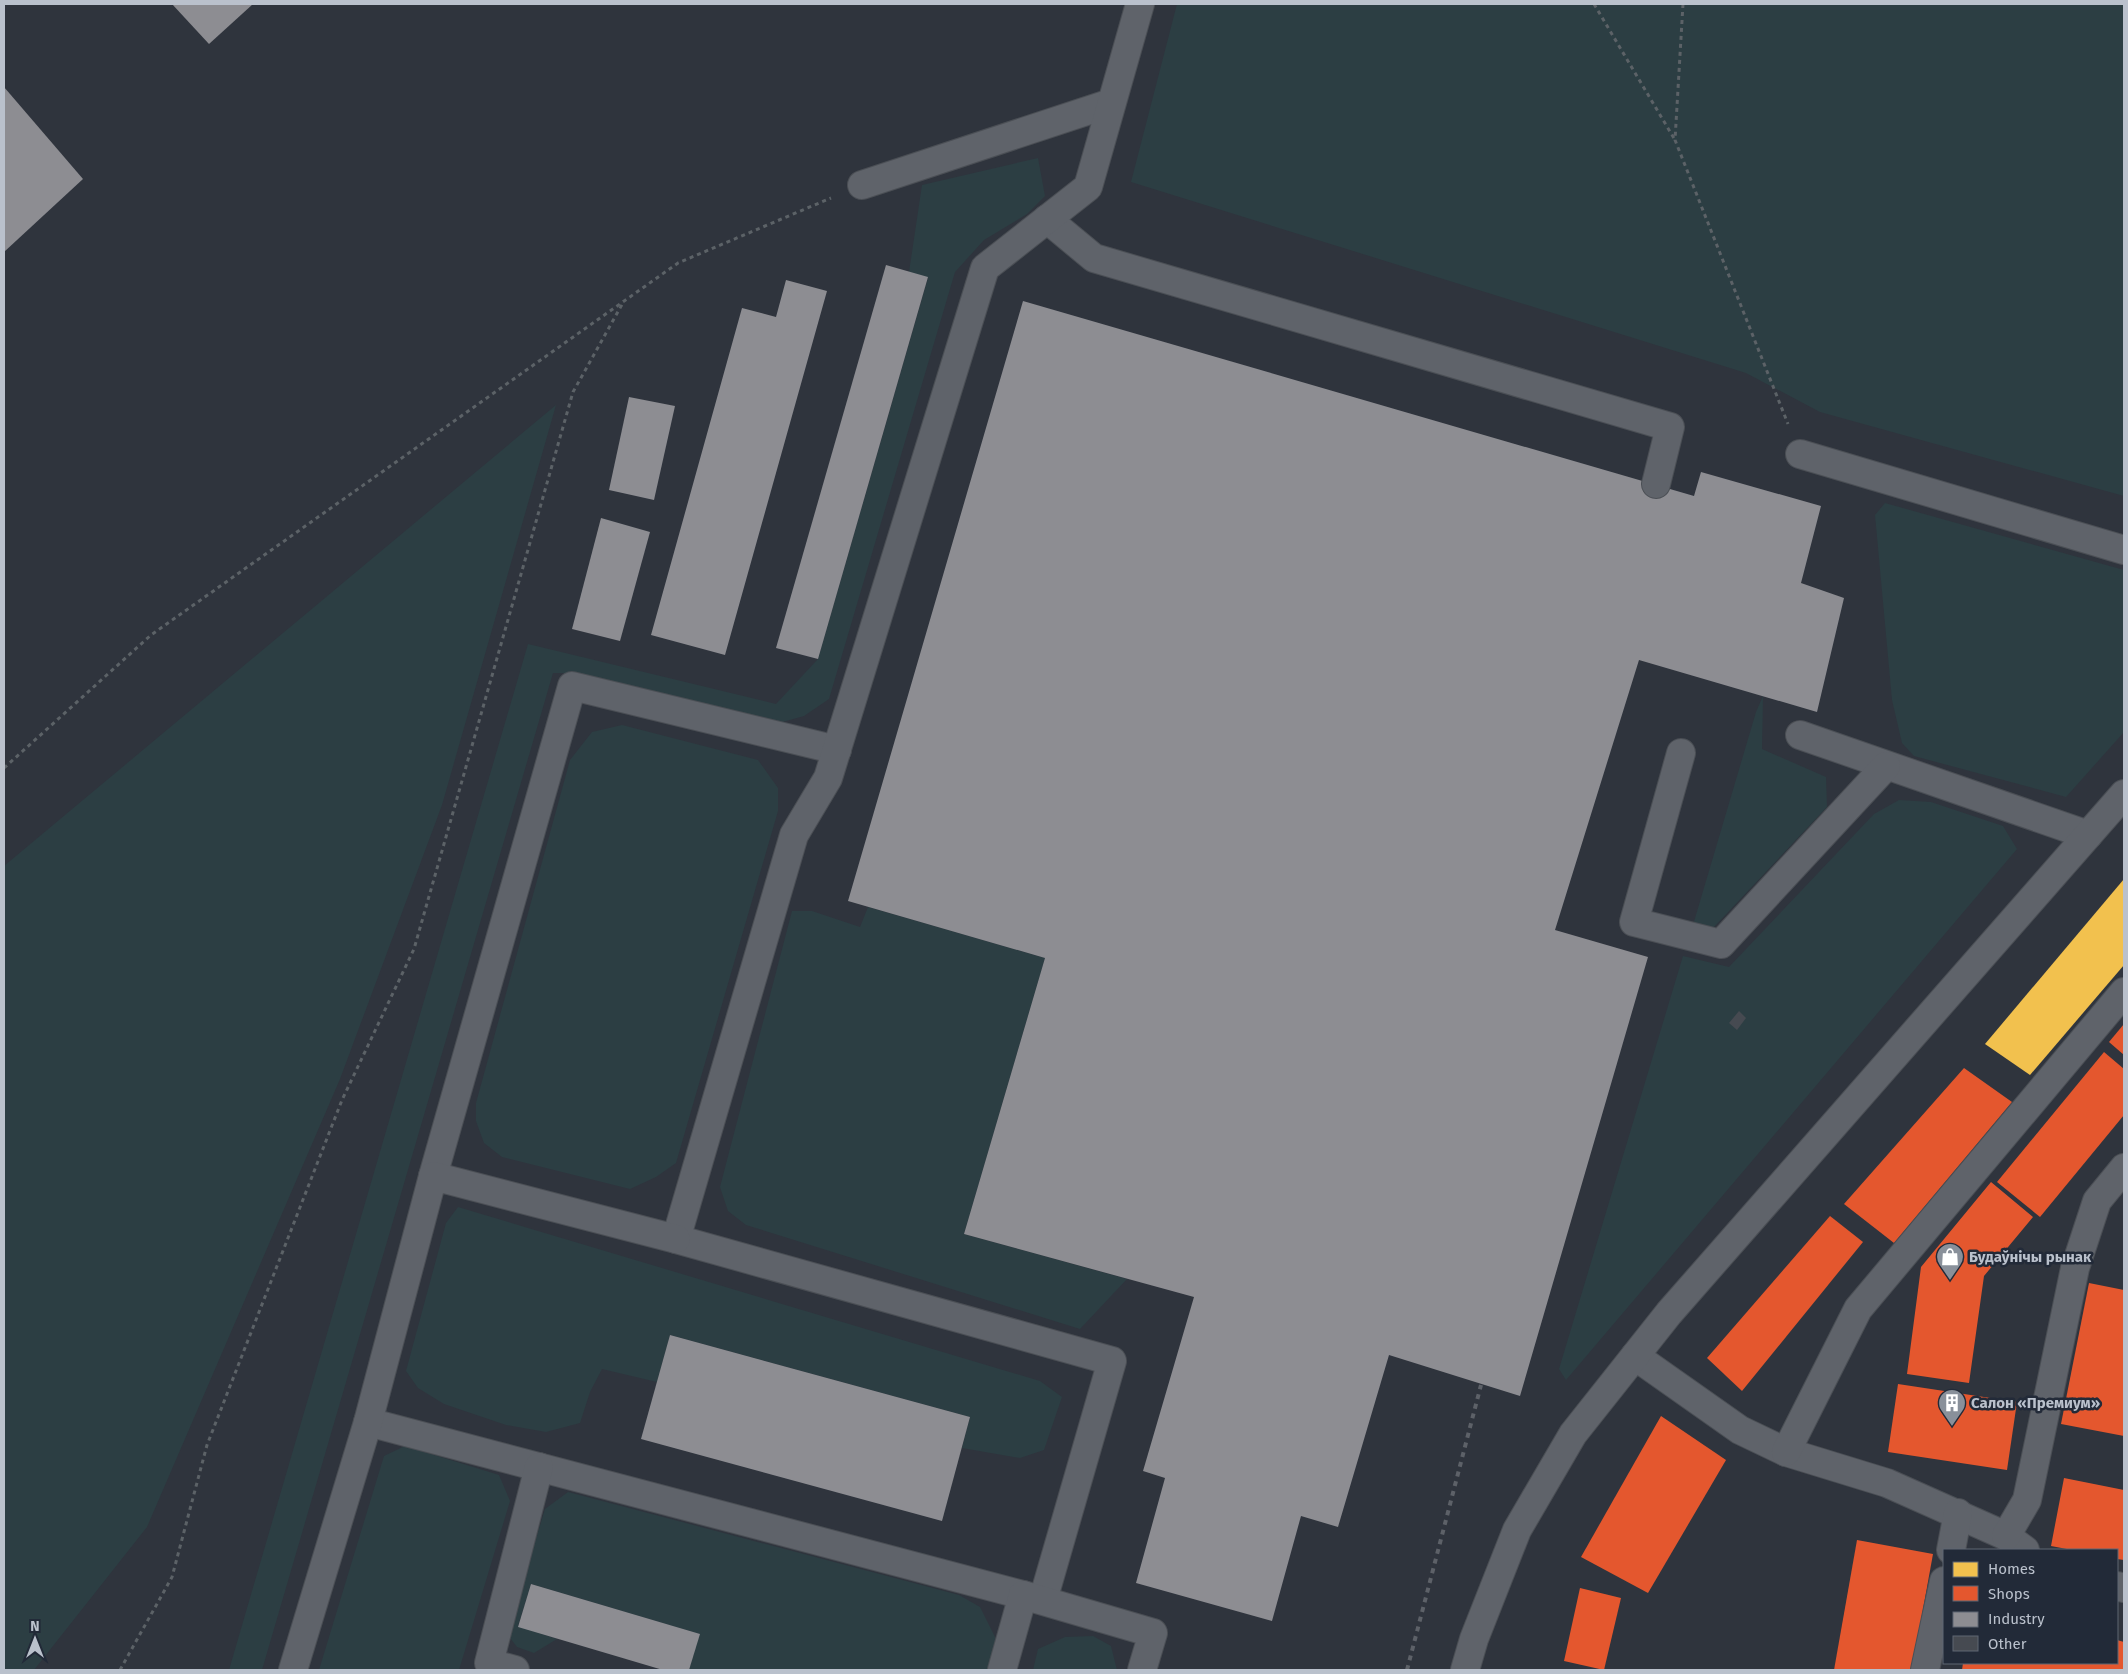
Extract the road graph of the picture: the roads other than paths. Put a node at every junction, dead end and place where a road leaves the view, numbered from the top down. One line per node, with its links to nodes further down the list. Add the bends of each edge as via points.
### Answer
1 (1140, 4): 2 (lane)
2 (1111, 104): 3 (lane); 4 (lane, via 1088,187)
3 (862, 185)
4 (1047, 219): 6 (lane, via 1094,258 1670,428); 9 (lane, via 986,268)
5 (1800, 454): 7 (lane)
6 (1656, 484)
7 (2124, 550)
8 (1800, 735): 11 (lane)
9 (837, 750): 16 (lane, via 572,686); 17 (lane, via 828,778 794,835)
10 (1681, 753): 11 (lane, via 1634,922 1721,944)
11 (1886, 766): 13 (lane)
12 (2124, 794): 13 (lane)
13 (2088, 835): 18 (lane, via 1669,1313)
14 (2124, 992): 20 (lane, via 1858,1309)
15 (2124, 1168): 23 (lane, via 2097,1201 2075,1268 2027,1500)
16 (433, 1176): 17 (lane); 19 (lane)
17 (676, 1239): 26 (lane, via 1112,1361)
18 (1635, 1356): 20 (lane, via 1740,1430); 31 (lane, via 1573,1434 1517,1530)
19 (368, 1422): 21 (lane); 27 (lane)
20 (1786, 1452): 22 (lane, via 1887,1483)
21 (539, 1467): 26 (lane); 28 (lane, via 489,1663)
22 (1958, 1513): 23 (lane); 24 (lane)
23 (2015, 1543)
24 (1951, 1549)
25 (1943, 1585): 32 (lane)
26 (1033, 1598): 29 (lane); 30 (lane, via 1153,1633)
27 (292, 1670)
28 (515, 1670)
29 (1002, 1670)
30 (1142, 1670)
31 (1465, 1670)
32 (1925, 1670)

